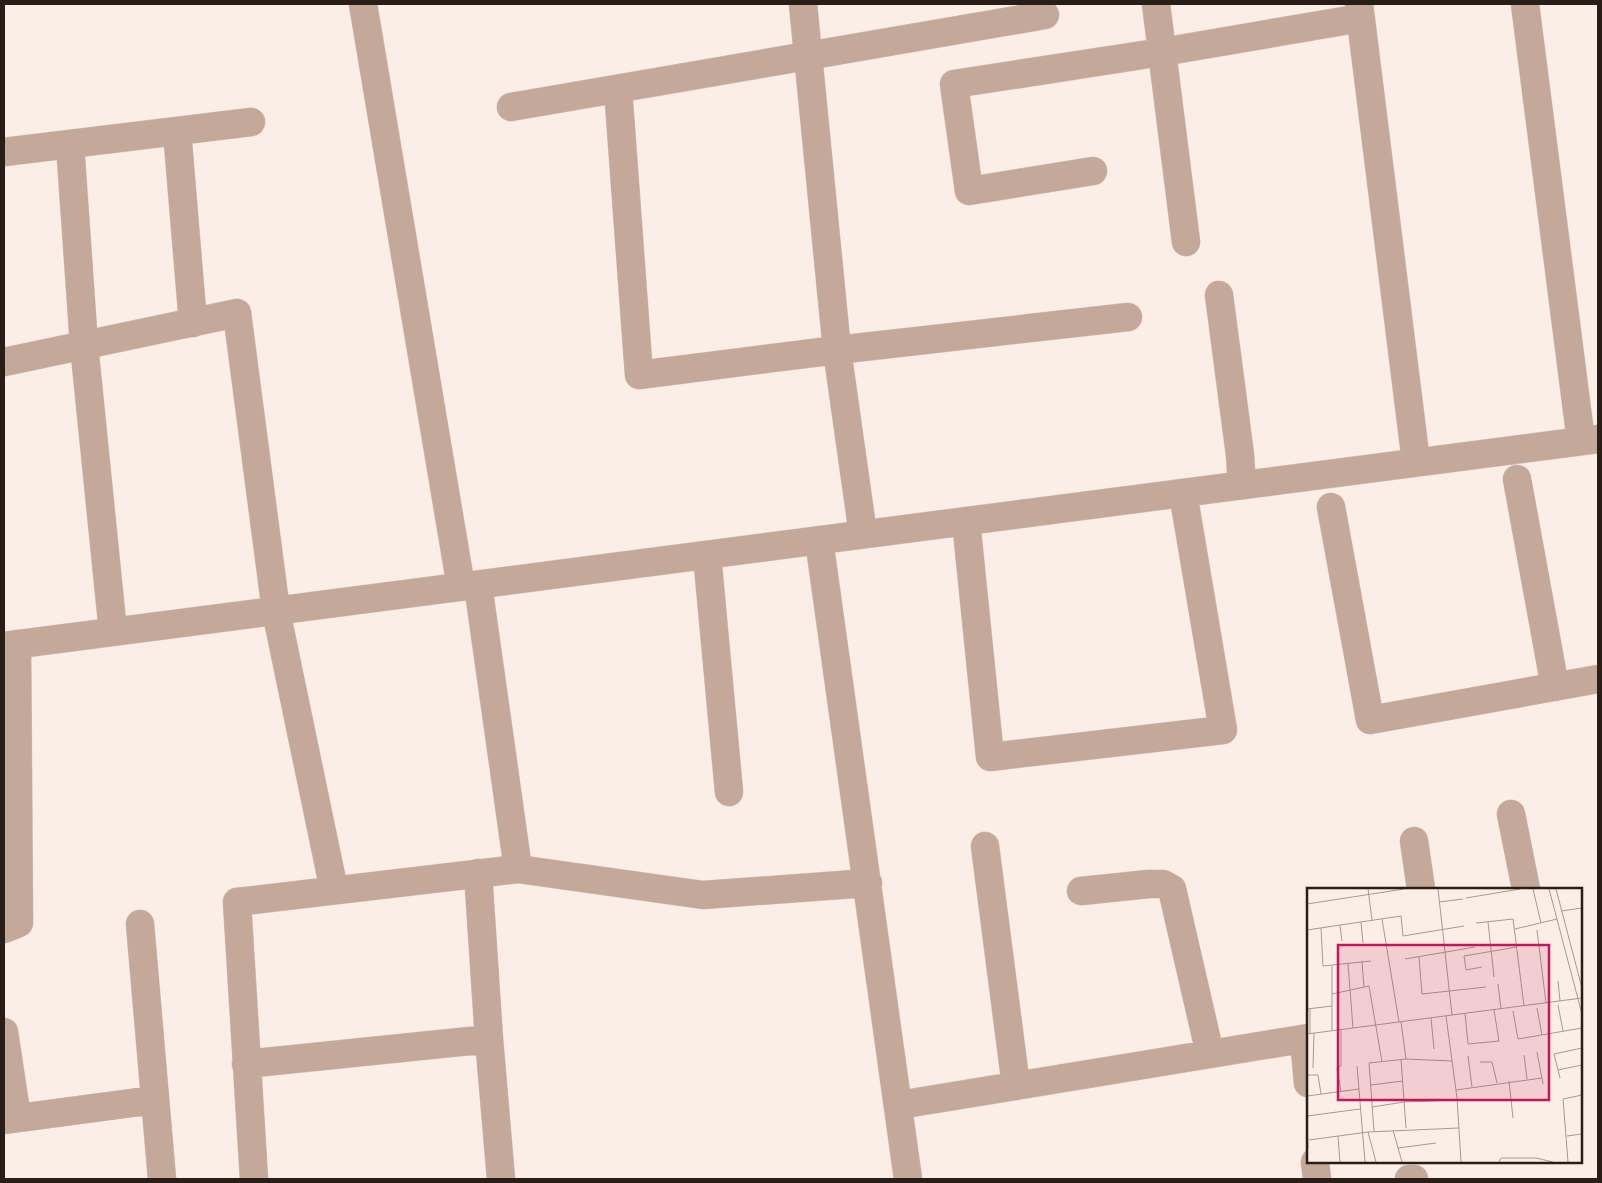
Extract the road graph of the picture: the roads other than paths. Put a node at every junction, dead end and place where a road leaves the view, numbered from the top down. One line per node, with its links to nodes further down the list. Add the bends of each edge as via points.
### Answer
1 (363, 4): 33 (street)
2 (802, 4): 8 (street)
3 (1156, 4): 7 (street)
4 (1525, 4): 23 (street)
5 (1360, 11): 7 (street); 24 (street)
6 (1045, 15): 8 (street)
7 (1162, 52): 15 (street, via 954,84 969,191); 16 (street)
8 (808, 56): 9 (street); 21 (street)
9 (618, 89): 10 (street); 21 (street, via 639,375)
10 (511, 107)
11 (251, 122): 12 (street)
12 (177, 131): 13 (street); 19 (street)
13 (70, 144): 14 (street); 20 (street)
14 (4, 152)
15 (1093, 171)
16 (1186, 242)
17 (1219, 295): 26 (street)
18 (1128, 317): 21 (street)
19 (193, 323): 20 (street); 34 (street, via 236,313)
20 (84, 345): 22 (street); 35 (street)
21 (837, 350): 30 (street)
22 (4, 362)
23 (1589, 440): 24 (street)
24 (1416, 462): 26 (street)
25 (1517, 479): 38 (street)
26 (1242, 485): 27 (street)
27 (1183, 493): 29 (street); 29 (street, via 1223,730 990,757)
28 (1330, 507): 38 (street, via 1370,720)
29 (966, 521): 30 (street)
30 (863, 534): 31 (street)
31 (819, 540): 32 (street); 45 (street)
32 (707, 555): 33 (street); 39 (street)
33 (469, 586): 34 (street); 43 (street)
34 (276, 610): 35 (street); 48 (street)
35 (114, 632): 36 (street)
36 (10, 645): 51 (street, via 19,923)
37 (1598, 679): 38 (street)
38 (1555, 687)
39 (729, 792)
40 (1511, 814): 47 (street)
41 (1414, 841): 46 (street)
42 (985, 846): 58 (street)
43 (518, 869): 44 (street); 45 (street, via 703,895)
44 (478, 873): 48 (street); 53 (street)
45 (868, 883): 60 (street)
46 (1421, 888)
47 (1526, 888)
48 (334, 890): 57 (street, via 236,902)
49 (1081, 891): 55 (street, via 1149,884 1163,884 1172,889)
50 (140, 924): 59 (street)
51 (4, 928)
52 (4, 1032): 61 (street)
53 (489, 1038): 57 (street); 65 (street)
54 (1306, 1038): 55 (street); 56 (street)
55 (1210, 1054): 58 (street)
56 (1307, 1061)
57 (246, 1064): 64 (street)
58 (1016, 1086): 60 (street)
59 (154, 1100): 61 (street); 63 (street)
60 (899, 1105): 66 (street)
61 (10, 1119)
62 (1315, 1163): 67 (street)
63 (162, 1179)
64 (254, 1179)
65 (501, 1179)
66 (908, 1179)
67 (1317, 1179)
68 (1409, 1179): 69 (street)
69 (1414, 1179)

